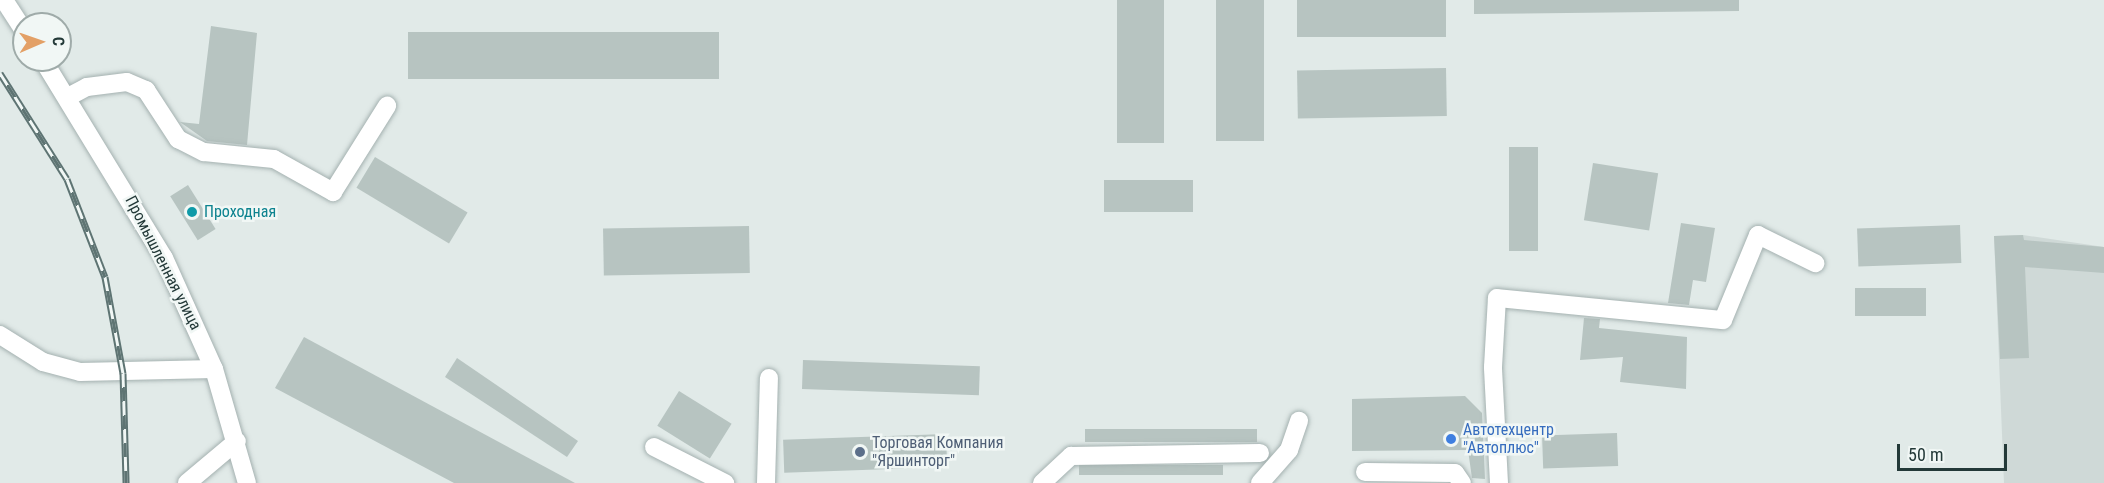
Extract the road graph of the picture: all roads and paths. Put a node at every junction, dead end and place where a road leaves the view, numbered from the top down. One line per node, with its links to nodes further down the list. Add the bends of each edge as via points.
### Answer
1 (51, 72): 2 (street, Промышленная улица)
2 (68, 97): 3 (street, via 87,87 127,82 146,90 177,139 204,152 274,159 333,192); 6 (street, Промышленная улица, via 164,258)
3 (387, 106)
4 (1815, 263): 20 (street, via 1758,235 1723,320 1497,298 1493,367)
5 (0, 335): 6 (street, via 43,362 80,372)
6 (214, 369): 9 (street, Промышленная улица)
7 (769, 378): 16 (street)
8 (1299, 421): 18 (street, via 1289,450)
9 (237, 441): 13 (street); 14 (street, Промышленная улица)
10 (654, 447): 15 (street)
11 (1260, 453): 17 (street, via 1071,456)
12 (1365, 472): 19 (street, via 1455,472)
13 (187, 483)
14 (247, 483)
15 (725, 483)
16 (766, 483)
17 (1041, 483)
18 (1260, 483)
19 (1462, 483)
20 (1499, 483)

